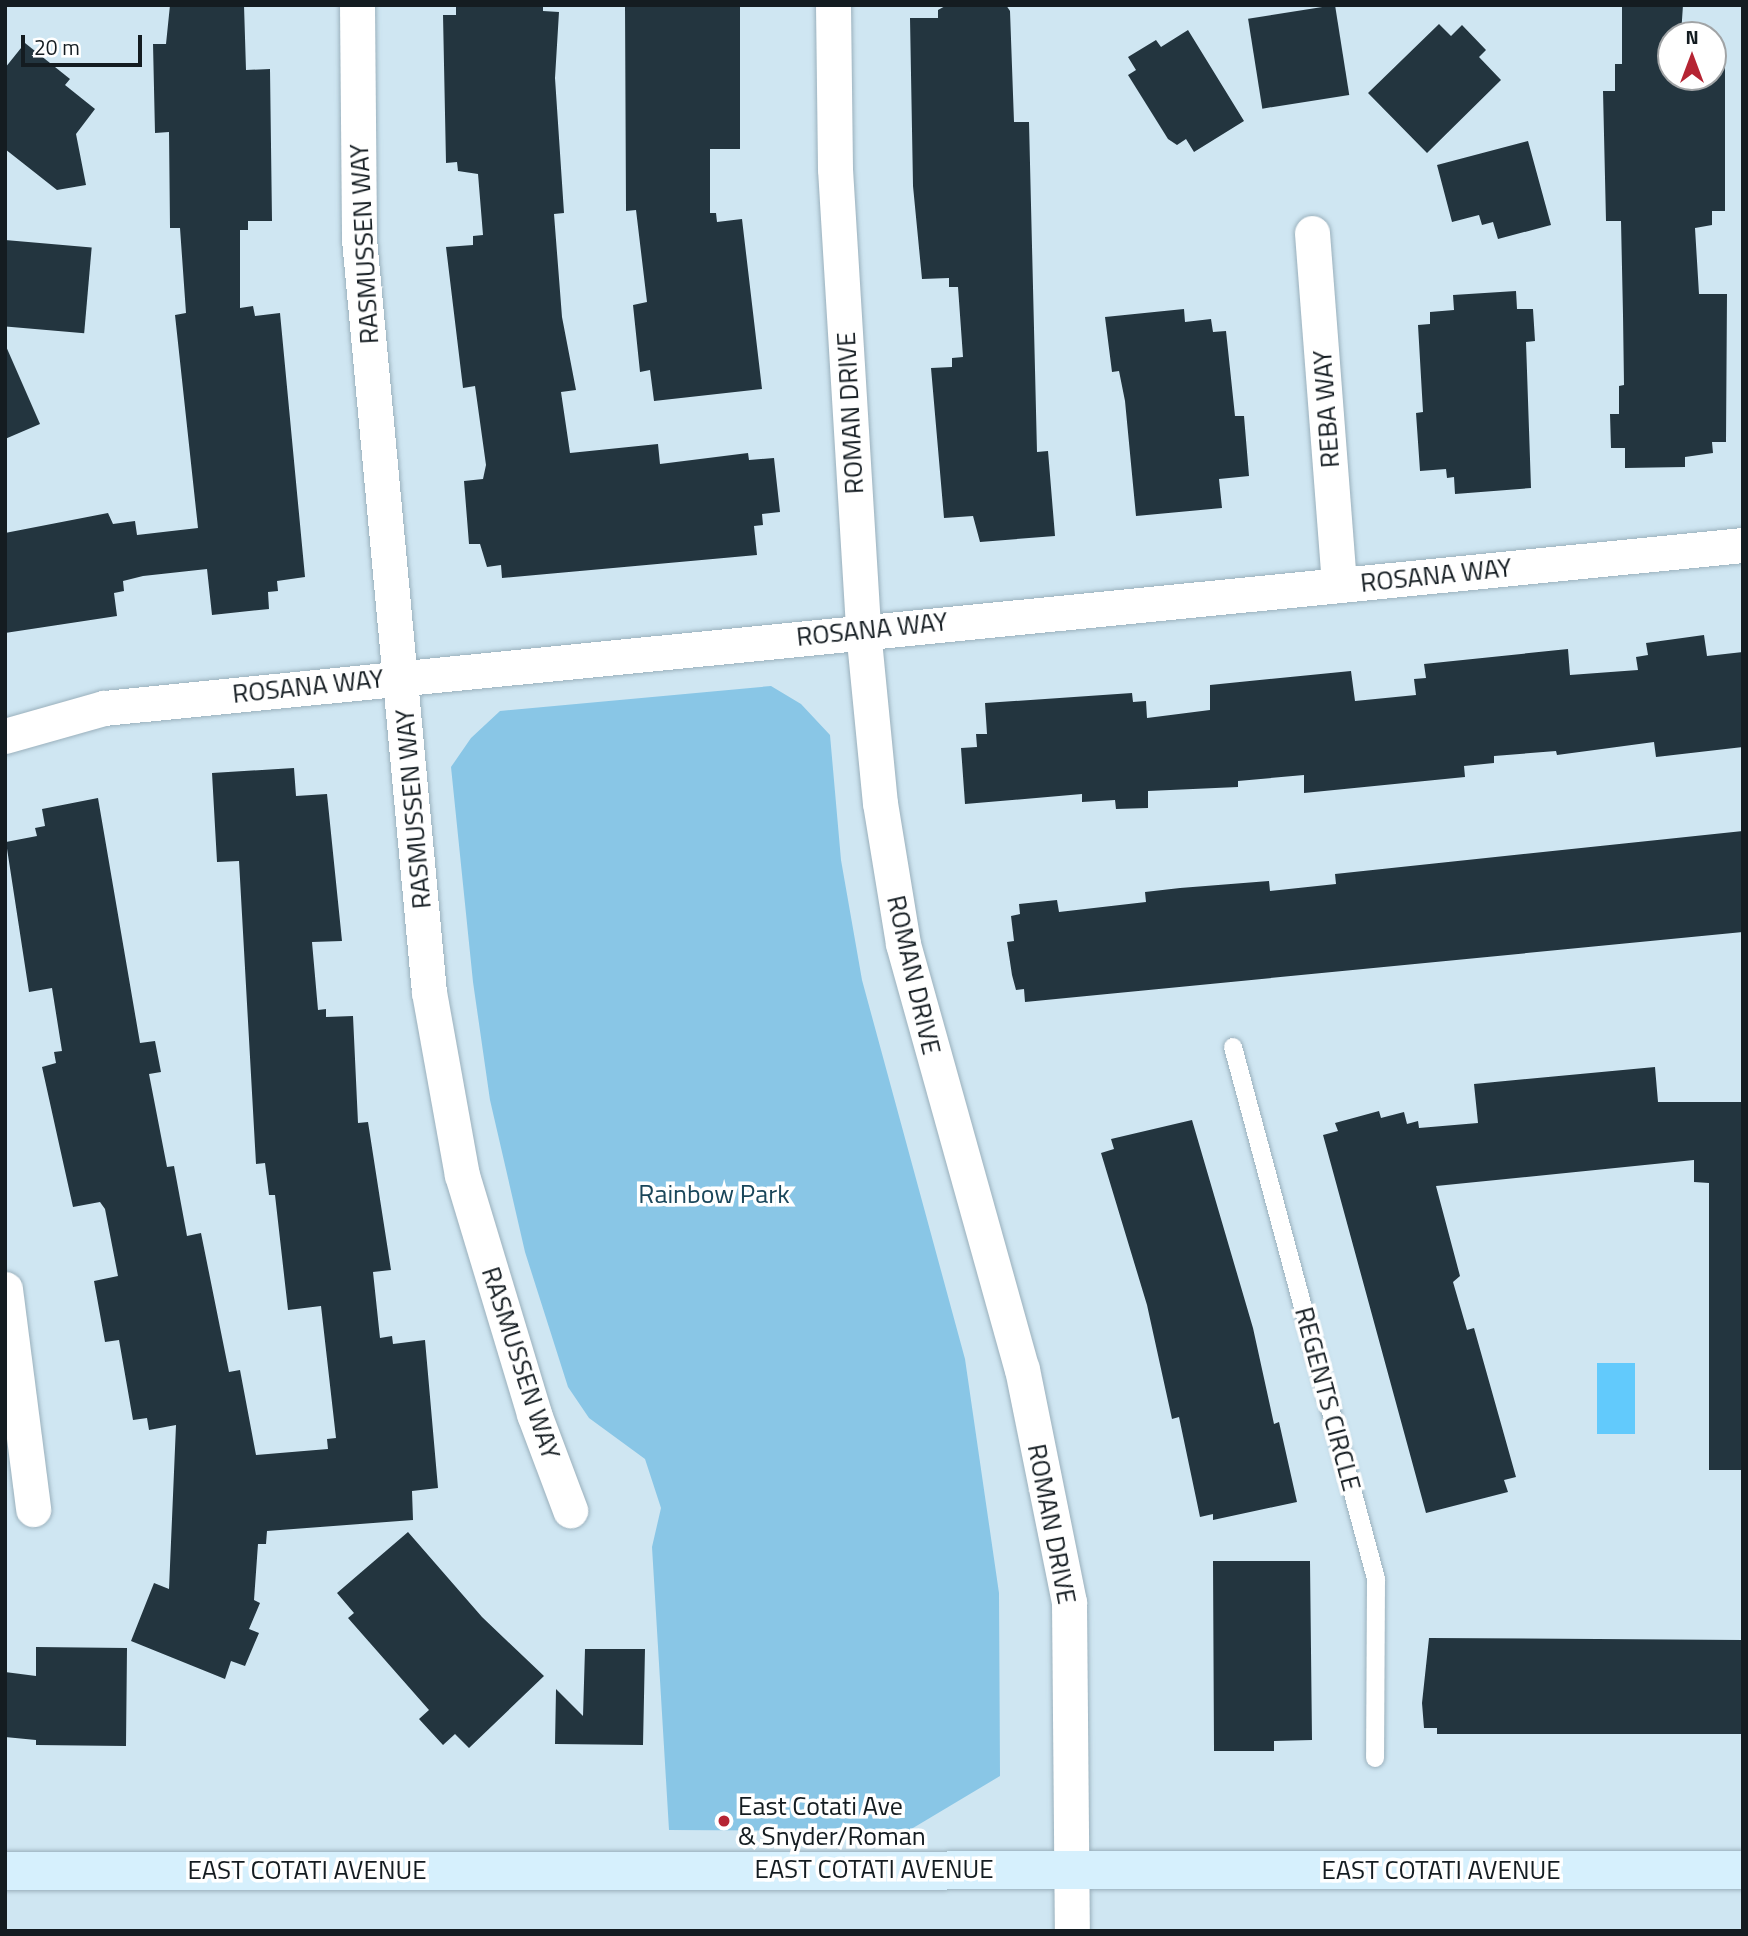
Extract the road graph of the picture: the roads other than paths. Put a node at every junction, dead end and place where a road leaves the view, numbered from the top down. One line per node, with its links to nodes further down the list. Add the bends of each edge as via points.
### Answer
1 (357, 5): 7 (street, RASMUSSEN WAY, via 359,239)
2 (833, 5): 6 (street, ROMAN DRIVE, via 835,169)
3 (1312, 233): 5 (street, REBA WAY)
4 (1743, 545): 5 (street, ROSANA WAY)
5 (1339, 585): 6 (street, ROSANA WAY)
6 (863, 630): 7 (street, ROSANA WAY); 14 (street, ROMAN DRIVE, via 880,803 903,944 1022,1369 1069,1602)
7 (401, 676): 8 (street, ROSANA WAY, via 104,708); 12 (street, RASMUSSEN WAY, via 429,992 462,1175 534,1414)
8 (5, 736)
9 (1233, 1046): 13 (lane, REGENTS CIRCLE, via 1376,1579)
10 (5, 1289): 11 (street)
11 (33, 1509)
12 (570, 1510)
13 (1375, 1758)
14 (1071, 1869): 15 (main road, EAST COTATI AVENUE); 16 (main road, EAST COTATI AVENUE); 17 (street, ROMAN DRIVE)
15 (1743, 1870)
16 (5, 1871)
17 (1072, 1931)

